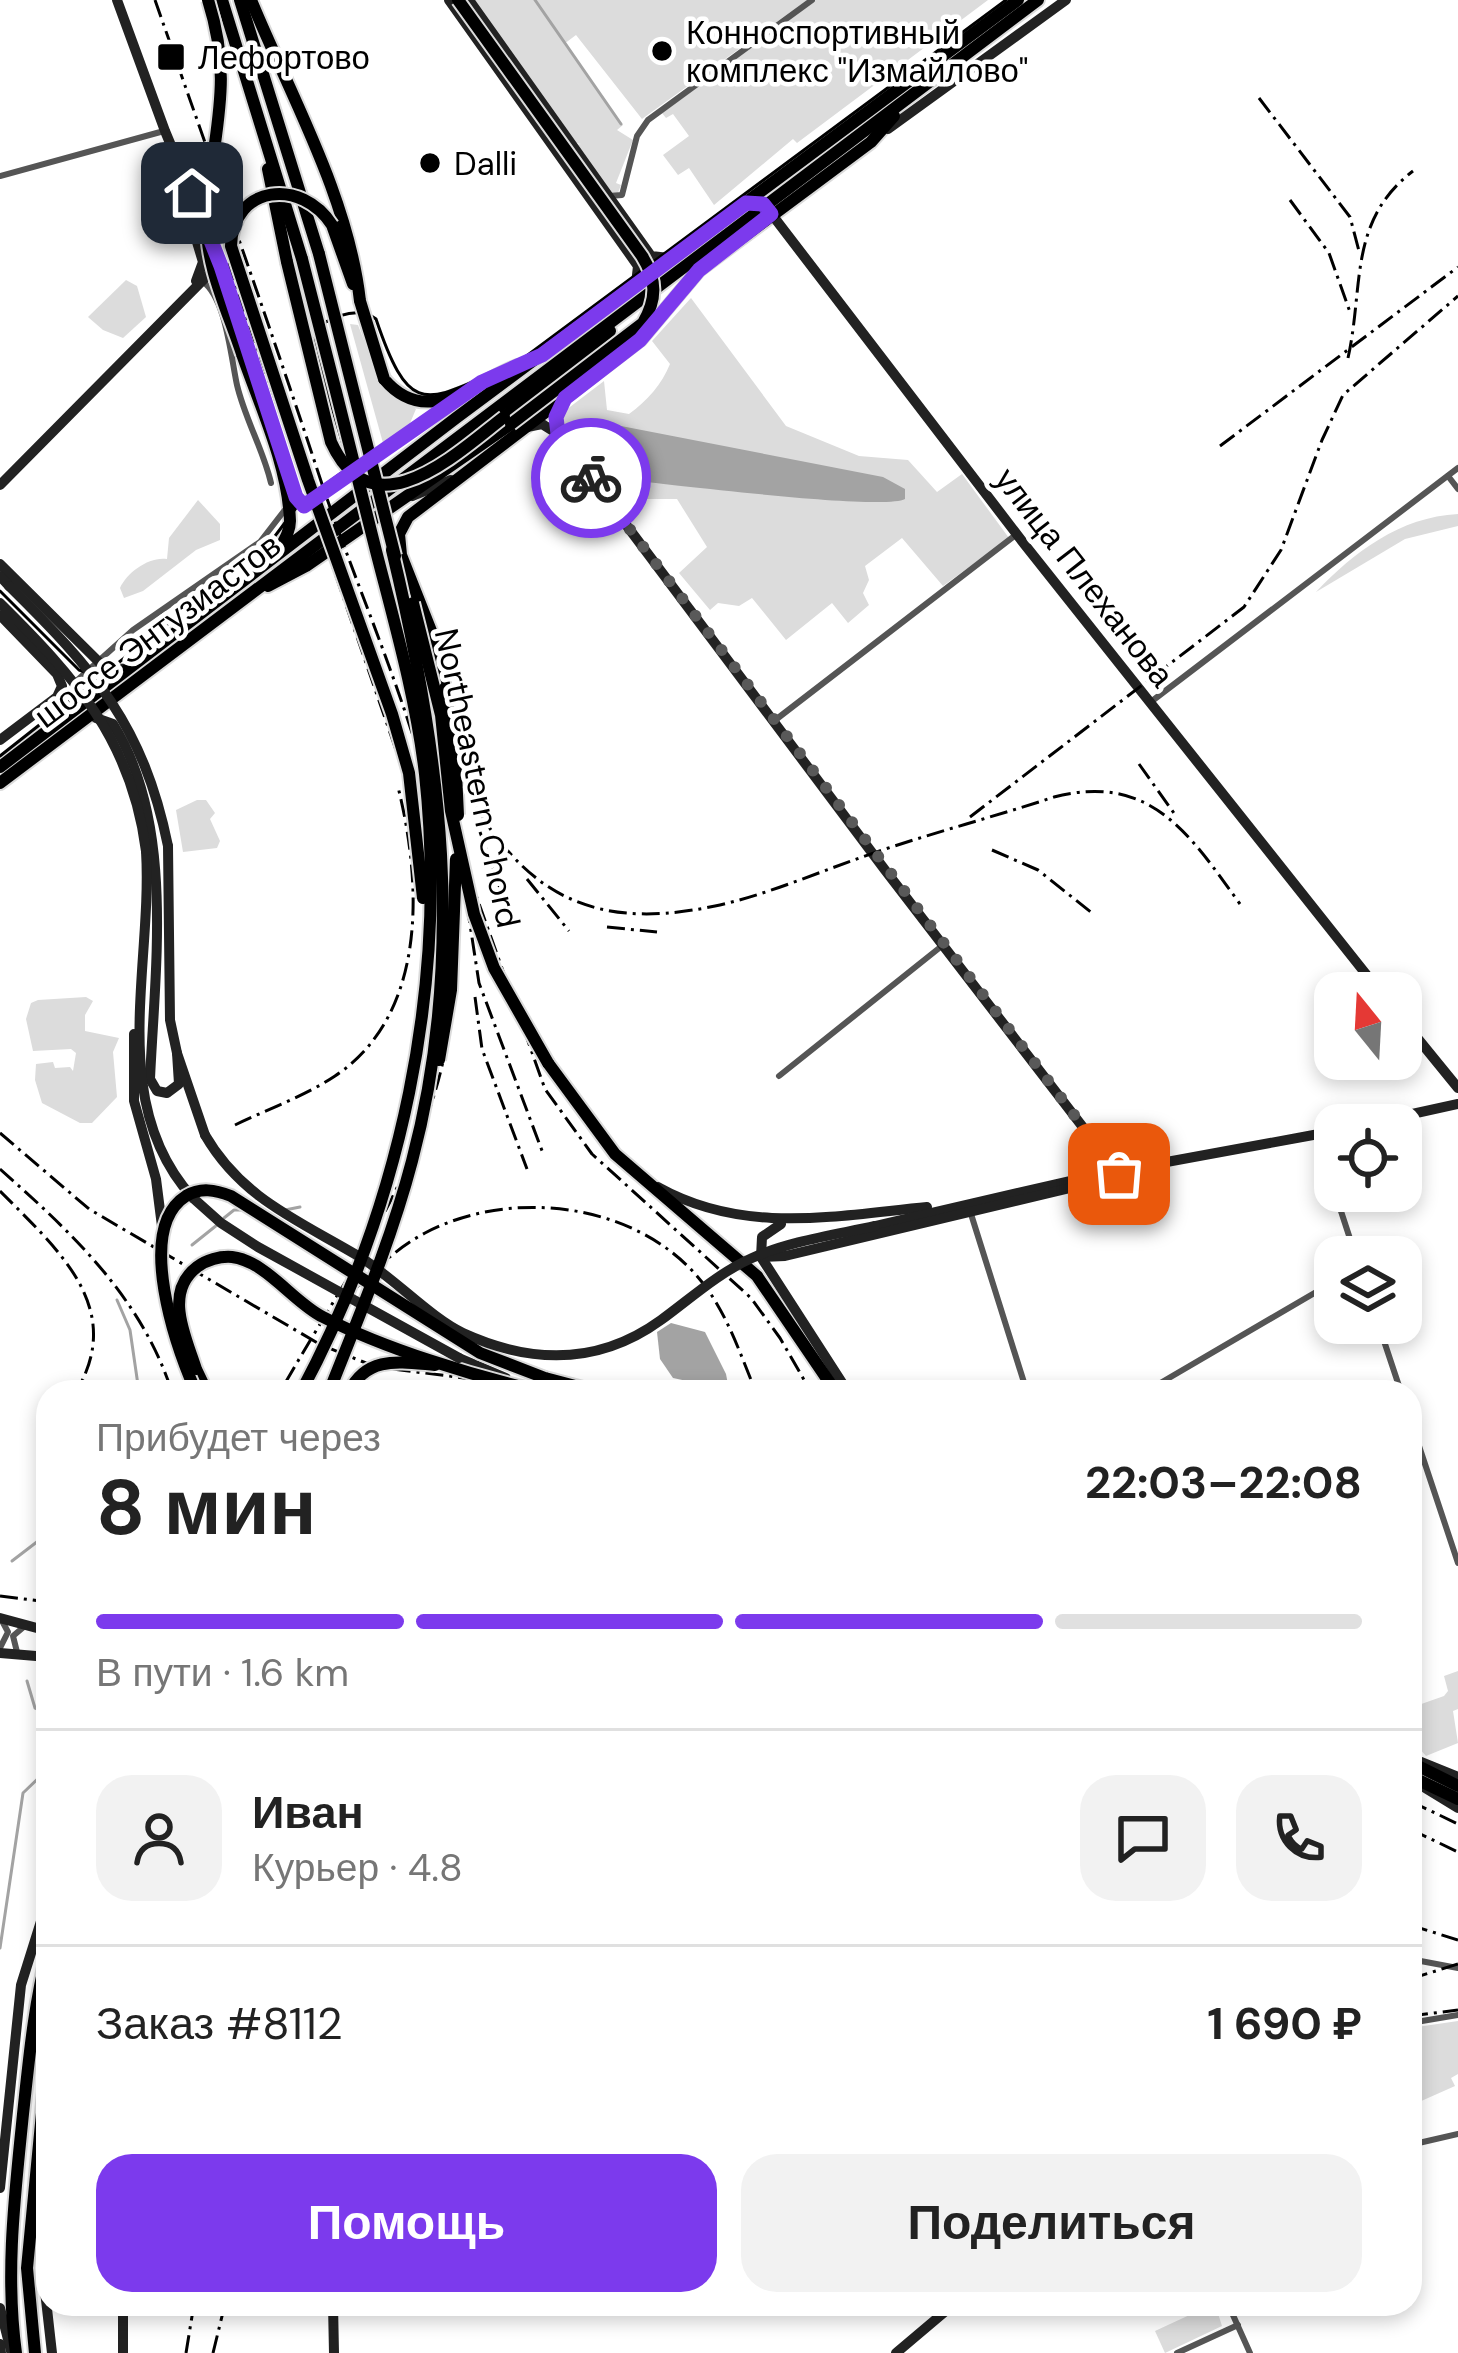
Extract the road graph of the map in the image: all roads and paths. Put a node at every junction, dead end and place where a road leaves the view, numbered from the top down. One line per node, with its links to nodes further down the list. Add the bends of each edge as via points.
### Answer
1 (117, 0): 16 (main road)
2 (208, 0): 42 (main road, bridge, via 224,86 208,245)
3 (222, 0): 25 (main road)
4 (240, 0): 45 (main road, Northeastern Chord, bridge, via 319,254)
5 (251, 0): 29 (main road, via 347,231)
6 (453, 0): 13 (main road); 33 (main road, bridge, via 642,256 654,287 643,323)
7 (469, 0): 12 (main road)
8 (812, 0): 20 (street, via 648,120 622,195)
9 (1018, 0): 21 (main road, шоссе Энтузиастов)
10 (1038, 0): 14 (main road, шоссе Энтузиастов)
11 (1066, 0): 18 (main road)
12 (501, 44): 13 (main road, via 502,53); 15 (main road)
13 (489, 55): 17 (main road)
14 (916, 92): 18 (main road); 22 (main road, шоссе Энтузиастов)
15 (557, 124): 17 (main road, via 546,123); 20 (main road)
16 (165, 130): 19 (street); 23 (main road); 27 (main road, via 203,262)
17 (543, 133): 26 (main road, via 638,266)
18 (871, 142): 22 (main road)
19 (0, 176)
20 (607, 195): 24 (main road, via 651,256)
21 (746, 203): 22 (main road); 24 (main road, шоссе Энтузиастов)
22 (776, 210): 28 (main road, шоссе Энтузиастов); 32 (main road, via 699,270 640,340); 44 (main road, улица Плеханова)
23 (216, 252): 27 (main road); 31 (main road, via 301,506)
24 (672, 257): 26 (main road, шоссе Энтузиастов)
25 (295, 260): 33 (main road, bridge, via 331,442 356,474 410,483); 65 (main road, Northeastern Chord, bridge, via 410,682 429,823)
26 (636, 284): 30 (main road, шоссе Энтузиастов)
27 (197, 285): 39 (street, via 213,292); 40 (main road)
28 (650, 291): 33 (main road); 50 (main road, шоссе Энтузиастов)
29 (360, 302): 31 (main road, bridge, via 385,379 400,394 420,402); 65 (main road, bridge, via 318,206 284,193 242,212 231,235 233,257 409,773)
30 (542, 355): 31 (main road); 46 (main road, шоссе Энтузиастов)
31 (464, 394)
32 (565, 398): 34 (main road); 35 (main road)
33 (508, 421): 43 (main road)
34 (527, 427): 35 (main road, via 542,424); 38 (main road)
35 (558, 434): 59 (main road)
36 (1458, 468): 37 (street)
37 (1448, 476): 41 (street); 57 (street)
38 (457, 478): 43 (main road); 75 (main road, bridge, via 398,533 433,636 458,780 444,1029)
39 (272, 483)
40 (0, 485)
41 (1458, 489)
42 (285, 496): 46 (main road, via 290,526); 54 (street, via 279,521 260,542)
43 (398, 502): 50 (main road)
44 (1017, 534): 57 (main road, улица Плеханова); 59 (street)
45 (392, 550): 75 (main road, bridge, via 439,792 443,919); 77 (main road, Northeastern Chord, bridge, via 437,695 474,914 506,991 577,1108)
46 (278, 553): 55 (main road, шоссе Энтузиастов)
47 (0, 563): 52 (main road)
48 (5, 581): 70 (main road, bridge, via 110,694 144,761 168,846)
49 (0, 603): 66 (main road, bridge, via 66,670 112,736 146,850)
50 (236, 603): 58 (main road, шоссе Энтузиастов)
51 (0, 615): 53 (main road)
52 (64, 627): 53 (main road, via 61,651); 54 (main road)
53 (37, 653): 56 (main road, via 61,681)
54 (99, 662): 55 (main road); 56 (street)
55 (126, 669): 61 (main road, шоссе Энтузиастов)
56 (57, 697): 60 (main road)
57 (1149, 703): 67 (main road, улица Плеханова)
58 (83, 720): 62 (main road, шоссе Энтузиастов); 63 (main road, via 113,724 128,754 151,828)
59 (775, 722): 64 (main road)
60 (0, 740)
61 (0, 767)
62 (0, 783)
63 (156, 906): 66 (main road); 70 (main road, via 150,1079 161,1093 178,1084)
64 (943, 945): 71 (street); 78 (main road)
65 (426, 957): 91 (main road, Northeastern Chord, bridge, via 402,1130 376,1222)
66 (145, 968): 68 (main road)
67 (1364, 972)
68 (142, 1006): 81 (main road, via 131,1070); 95 (main road, bridge, via 146,1114 193,1198 247,1241 408,1331)
69 (1422, 1044): 72 (main road)
70 (176, 1053): 86 (main road, bridge, via 205,1135 252,1193 359,1256)
71 (779, 1076)
72 (1458, 1088)
73 (1458, 1103): 74 (main road)
74 (1422, 1111)
75 (423, 1112): 92 (main road, bridge, via 389,1240)
76 (1314, 1135): 78 (main road)
77 (637, 1174): 80 (main road, via 724,1214); 98 (main road, Northeastern Chord, via 757,1276)
78 (1119, 1174): 79 (main road)
79 (968, 1207): 80 (main road); 82 (main road); 86 (main road, bridge, via 752,1258 646,1331 593,1353 528,1354); 100 (street)
80 (819, 1218): 83 (main road, via 770,1228)
81 (163, 1238): 89 (main road, bridge, via 167,1309); 96 (main road, bridge, via 171,1209 191,1193 217,1190)
82 (800, 1252): 83 (main road); 84 (main road, via 784,1262)
83 (761, 1257): 84 (main road)
84 (779, 1285): 99 (main road)
85 (1314, 1293): 101 (street)
86 (457, 1330): 97 (main road, bridge)
87 (1385, 1344): 102 (street)
88 (454, 1366): 90 (main road, bridge, via 324,1318 248,1262 219,1257 196,1268 178,1304); 93 (main road, bridge, via 379,1363); 94 (main road, bridge)
89 (192, 1380)
90 (203, 1380)
91 (311, 1380)
92 (334, 1380)
93 (357, 1380)
94 (513, 1380)
95 (518, 1380)
96 (530, 1380)
97 (532, 1380)
98 (828, 1380)
99 (840, 1380)
100 (1023, 1380)
101 (1166, 1380)
102 (1397, 1380)
103 (1422, 1455): 104 (street)
104 (1458, 1563)
105 (0, 1619): 106 (main road); 108 (street, via 8,1632)
106 (29, 1624): 107 (main road); 109 (street, via 13,1636)
107 (36, 1627)
108 (0, 1650): 109 (main road)
109 (23, 1656): 110 (main road)
110 (36, 1657)
111 (1422, 1766): 114 (main road)
112 (1422, 1780): 115 (main road)
113 (1422, 1783): 116 (main road)
114 (1458, 1783)
115 (1458, 1797)
116 (1458, 1808)
117 (36, 1938): 124 (main road, via 21,1985)
118 (1422, 1961): 119 (street)
119 (1458, 1968)
120 (1458, 2015): 122 (street)
121 (36, 2018): 123 (main road)
122 (1422, 2021)
123 (32, 2041): 124 (main road); 139 (main road, via 11,2235)
124 (6, 2128): 128 (main road)
125 (1458, 2134): 126 (street)
126 (1422, 2142)
127 (36, 2175): 140 (main road, via 27,2268)
128 (0, 2188)
129 (0, 2308): 139 (main road)
130 (40, 2316): 140 (main road)
131 (48, 2316): 141 (main road)
132 (123, 2316): 142 (main road)
133 (333, 2316): 143 (main road)
134 (940, 2316): 144 (main road)
135 (1234, 2316): 136 (street)
136 (1238, 2325): 145 (street); 146 (street)
137 (0, 2344): 138 (main road)
138 (1, 2353)
139 (14, 2353)
140 (36, 2353)
141 (52, 2353)
142 (123, 2353)
143 (334, 2353)
144 (896, 2353)
145 (1177, 2353)
146 (1250, 2353)

